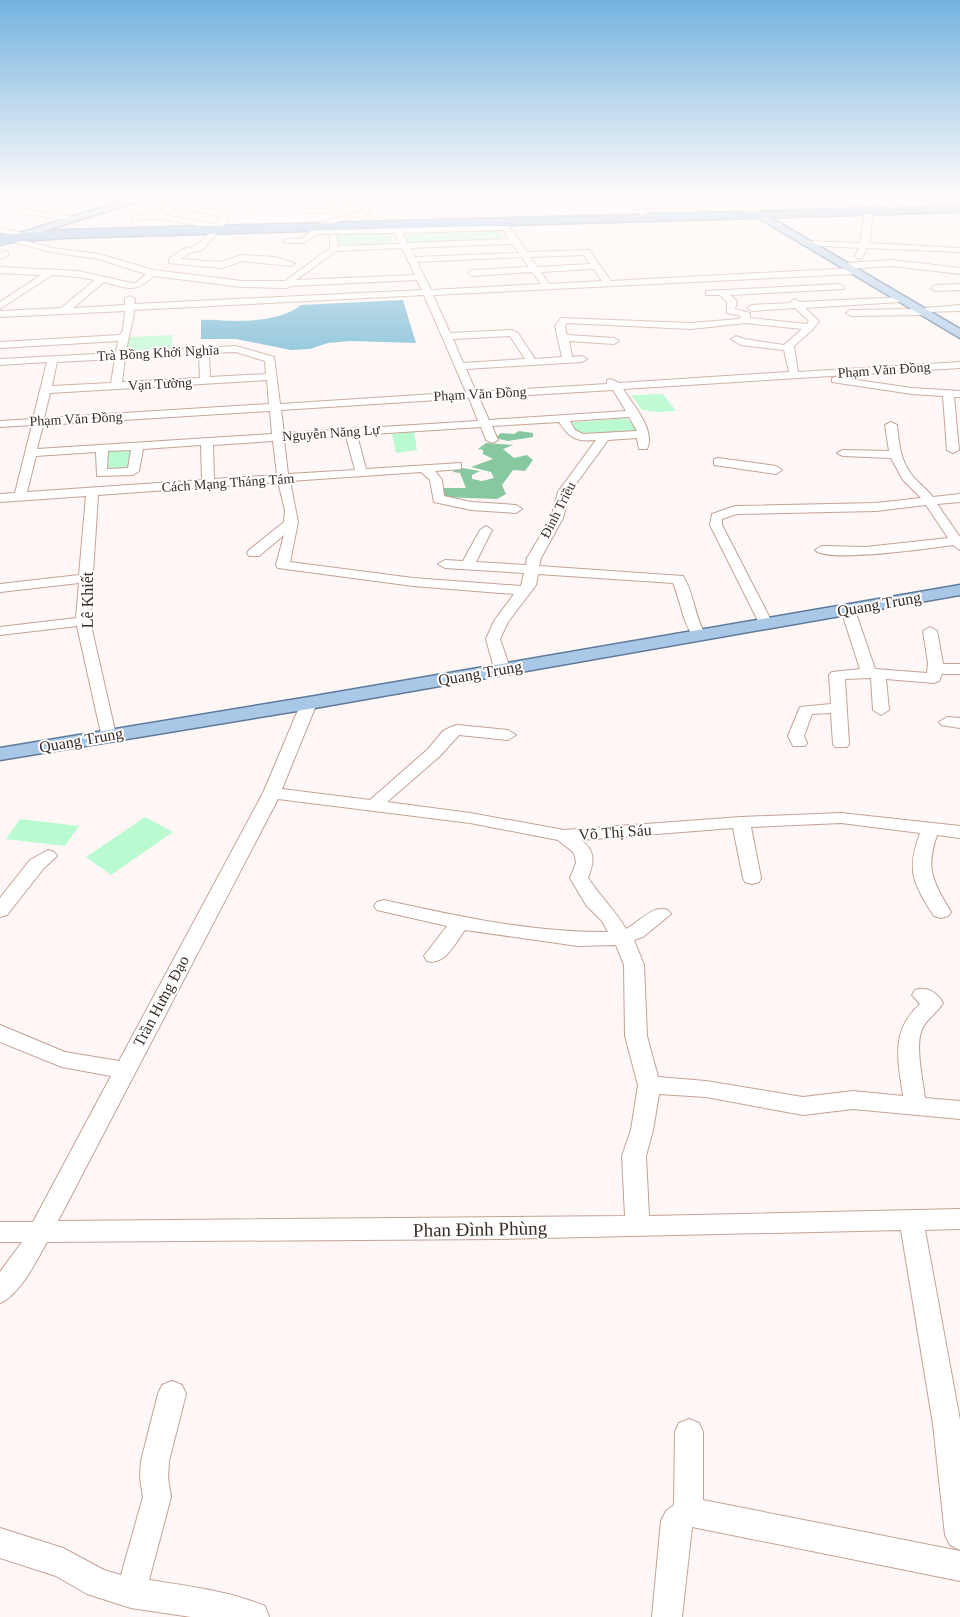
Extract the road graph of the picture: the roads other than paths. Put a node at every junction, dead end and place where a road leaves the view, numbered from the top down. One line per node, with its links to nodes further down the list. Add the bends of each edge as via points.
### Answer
1 (49, 272): 32 (street)
2 (56, 272): 17 (street)
3 (117, 272): 17 (street)
4 (273, 272): 20 (street)
5 (302, 272): 18 (street)
6 (418, 272): 16 (street)
7 (472, 272): 8 (street, via 474,276)
8 (504, 272)
9 (536, 272): 22 (street)
10 (601, 272): 19 (street)
11 (765, 272): 15 (street)
12 (800, 272): 15 (street)
13 (856, 272): 30 (main road)
14 (152, 273): 20 (street); 21 (street, via 140,285)
15 (769, 276): 19 (street); 26 (street)
16 (420, 277): 18 (street); 27 (street)
17 (101, 278): 21 (street); 40 (street)
18 (287, 283): 20 (street); 31 (street)
19 (608, 283): 22 (street)
20 (242, 284)
21 (132, 286): 34 (street)
22 (547, 287): 27 (street)
23 (840, 288): 26 (street)
24 (935, 288): 25 (street)
25 (960, 288)
26 (784, 291): 29 (street); 33 (street)
27 (428, 293): 31 (street); 46 (street)
28 (709, 294): 29 (street)
29 (724, 294): 42 (street, via 732,301 730,311 746,314)
30 (900, 299): 33 (street); 37 (main road)
31 (287, 301): 34 (street)
32 (0, 306)
33 (798, 306): 35 (street); 44 (street, via 814,321)
34 (128, 308): 40 (street); 47 (street, via 128,330)
35 (752, 308)
36 (960, 308): 37 (street)
37 (920, 311): 38 (street); 45 (main road)
38 (846, 313)
39 (0, 314): 40 (street)
40 (68, 314)
41 (697, 316): 43 (street)
42 (744, 320): 43 (street); 44 (street)
43 (698, 326): 48 (street, via 571,319 561,323)
44 (810, 327): 53 (street)
45 (960, 334)
46 (446, 336): 59 (street, via 512,333); 62 (street)
47 (123, 338): 52 (street, via 58,337); 55 (street)
48 (562, 338): 50 (street); 57 (street)
49 (736, 339): 53 (street)
50 (614, 341)
51 (765, 341): 53 (street)
52 (0, 345)
53 (788, 347): 64 (street)
54 (204, 351): 55 (street, Trà Bồng Khởi Nghĩa); 67 (street); 68 (street, Trà Bồng Khởi Nghĩa, via 236,349 270,359)
55 (120, 355): 56 (street, Trà Bồng Khởi Nghĩa); 69 (street)
56 (53, 359): 60 (street, Trà Bồng Khởi Nghĩa); 71 (street)
57 (568, 359): 58 (street); 59 (street)
58 (582, 359)
59 (531, 361): 62 (street)
60 (0, 362)
61 (960, 363): 63 (street, Phạm Văn Đồng)
62 (459, 366): 72 (street)
63 (882, 368): 64 (street, Phạm Văn Đồng); 65 (street, Phạm Văn Đồng)
64 (793, 371): 66 (street, Phạm Văn Đồng)
65 (806, 375): 66 (street, Phạm Văn Đồng); 73 (street, via 894,389)
66 (750, 376): 70 (street, Phạm Văn Đồng)
67 (204, 377): 68 (street, Vạn Tường); 69 (street, Vạn Tường)
68 (273, 377): 75 (street, Trà Bồng Khởi Nghĩa)
69 (117, 382): 71 (street, Vạn Tường)
70 (614, 384): 72 (street, Phạm Văn Đồng); 77 (street)
71 (46, 390): 80 (street)
72 (472, 393): 75 (street, Phạm Văn Đồng); 81 (street)
73 (948, 393): 74 (street); 76 (street)
74 (960, 394)
75 (274, 405): 80 (street, Phạm Văn Đồng); 87 (street, Trà Bồng Khởi Nghĩa)
76 (955, 412): 84 (street)
77 (632, 414): 78 (street, Nguyễn Năng Lự); 86 (street)
78 (562, 418): 81 (street, Nguyễn Năng Lự); 88 (street, via 575,436)
79 (0, 419): 80 (street, Phạm Văn Đồng)
80 (39, 419): 82 (street, Phạm Văn Đồng); 96 (street)
81 (484, 422): 85 (street, Nguyễn Năng Lự); 89 (street)
82 (0, 424)
83 (891, 425): 97 (street)
84 (956, 427): 94 (street)
85 (350, 431): 87 (street, Nguyễn Năng Lự); 102 (street)
86 (643, 434): 88 (street); 92 (street)
87 (278, 437): 90 (street, Nguyễn Năng Lự); 103 (street, Trà Bồng Khởi Nghĩa)
88 (604, 438): 118 (street, Đinh Triều, via 564,492 557,518 534,558)
89 (492, 440)
90 (207, 442): 91 (street, Nguyễn Năng Lự); 104 (street)
91 (138, 446): 93 (street, Nguyễn Năng Lự); 93 (street, via 133,471 102,473)
92 (643, 447)
93 (102, 448): 96 (street, Nguyễn Năng Lự)
94 (953, 450)
95 (843, 452): 97 (street)
96 (30, 453): 106 (street)
97 (896, 455): 109 (street, via 907,477 920,488)
98 (718, 462): 101 (street)
99 (457, 466): 100 (street, Cách Mạng Tháng Tám)
100 (424, 469): 102 (street, Cách Mạng Tháng Tám); 110 (street, via 435,477 439,487 438,499 471,506)
101 (776, 470)
102 (362, 474): 103 (street, Cách Mạng Tháng Tám)
103 (283, 479): 104 (street, Cách Mạng Tháng Tám); 111 (street, Trà Bồng Khởi Nghĩa)
104 (208, 484): 105 (street, Cách Mạng Tháng Tám)
105 (92, 493): 106 (street, Cách Mạng Tháng Tám); 119 (street, Lê Khiết)
106 (20, 497): 107 (street, Cách Mạng Tháng Tám)
107 (0, 498)
108 (960, 498): 109 (street)
109 (928, 502): 113 (street); 125 (street, via 876,507 735,510 716,517 716,525)
110 (516, 509)
111 (292, 522): 115 (street); 122 (street, via 284,565 413,582)
112 (486, 530): 117 (street)
113 (958, 544): 114 (street, via 866,551)
114 (822, 550)
115 (254, 553)
116 (446, 564): 117 (street)
117 (468, 565): 118 (street)
118 (533, 572): 122 (street, Đinh Triều); 128 (street, via 678,579 687,600 691,623)
119 (86, 578): 120 (street); 124 (street, Lê Khiết)
120 (0, 588)
121 (960, 590): 123 (main road, Quang Trung)
122 (525, 591): 129 (street, Đinh Triều, via 501,621 493,639)
123 (848, 610): 125 (main road, Quang Trung); 132 (street)
124 (83, 621): 126 (street); 136 (street, Lê Khiết)
125 (766, 624): 128 (main road, Quang Trung)
126 (0, 631)
127 (930, 632): 131 (street)
128 (699, 635): 129 (main road, Quang Trung)
129 (502, 668): 133 (main road, Quang Trung)
130 (960, 668): 131 (street)
131 (935, 669): 132 (street, via 934,678)
132 (874, 674): 134 (street, via 837,675); 135 (street)
133 (309, 703): 136 (main road, Quang Trung); 141 (street, Trần Hưng Đạo)
134 (838, 708): 138 (street, via 806,710 796,736); 139 (street)
135 (881, 710)
136 (108, 735): 140 (main road, Quang Trung)
137 (508, 735): 142 (street, via 451,732 432,754)
138 (799, 743)
139 (841, 744)
140 (0, 754)
141 (272, 793): 142 (street, Võ Thị Sáu); 158 (street, Trần Hưng Đạo)
142 (374, 805): 146 (street, Võ Thị Sáu, via 470,818)
143 (741, 822): 144 (street, Võ Thị Sáu, via 841,818); 146 (street, Võ Thị Sáu); 148 (street)
144 (930, 829): 145 (street, Võ Thị Sáu); 151 (street, via 919,862 920,875)
145 (960, 832)
146 (564, 836): 154 (street, via 581,849 585,863 579,878 593,902 609,917)
147 (48, 856): 150 (street, via 37,864)
148 (752, 878)
149 (384, 906): 153 (street)
150 (0, 911)
151 (941, 912)
152 (661, 914): 154 (street)
153 (460, 923): 154 (street, via 563,938); 155 (street)
154 (622, 938): 159 (street, via 634,966 636,1036)
155 (434, 956)
156 (922, 996): 160 (street, via 933,1003 911,1031 909,1043)
157 (0, 1033): 158 (street, via 62,1059)
158 (125, 1070): 165 (street, Trần Hưng Đạo)
159 (649, 1085): 160 (street, via 706,1089 803,1106 853,1100); 164 (street, via 634,1156)
160 (915, 1104): 161 (street)
161 (960, 1110)
162 (960, 1219): 163 (street, Phan Đình Phùng)
163 (911, 1220): 164 (street, Phan Đình Phùng); 169 (street)
164 (638, 1226): 165 (street, Phan Đình Phùng)
165 (40, 1231): 166 (street, Phan Đình Phùng); 167 (street, Trần Hưng Đạo, via 27,1256)
166 (0, 1232)
167 (0, 1292)
168 (172, 1394): 175 (street, via 155,1461 157,1496)
169 (953, 1425): 172 (street)
170 (689, 1432): 171 (street)
171 (688, 1512): 174 (street); 177 (street, via 676,1521)
172 (960, 1535)
173 (0, 1543): 175 (street, via 63,1564 98,1583)
174 (960, 1566)
175 (131, 1593): 176 (street, via 193,1602)
176 (254, 1617)
177 (667, 1617)

